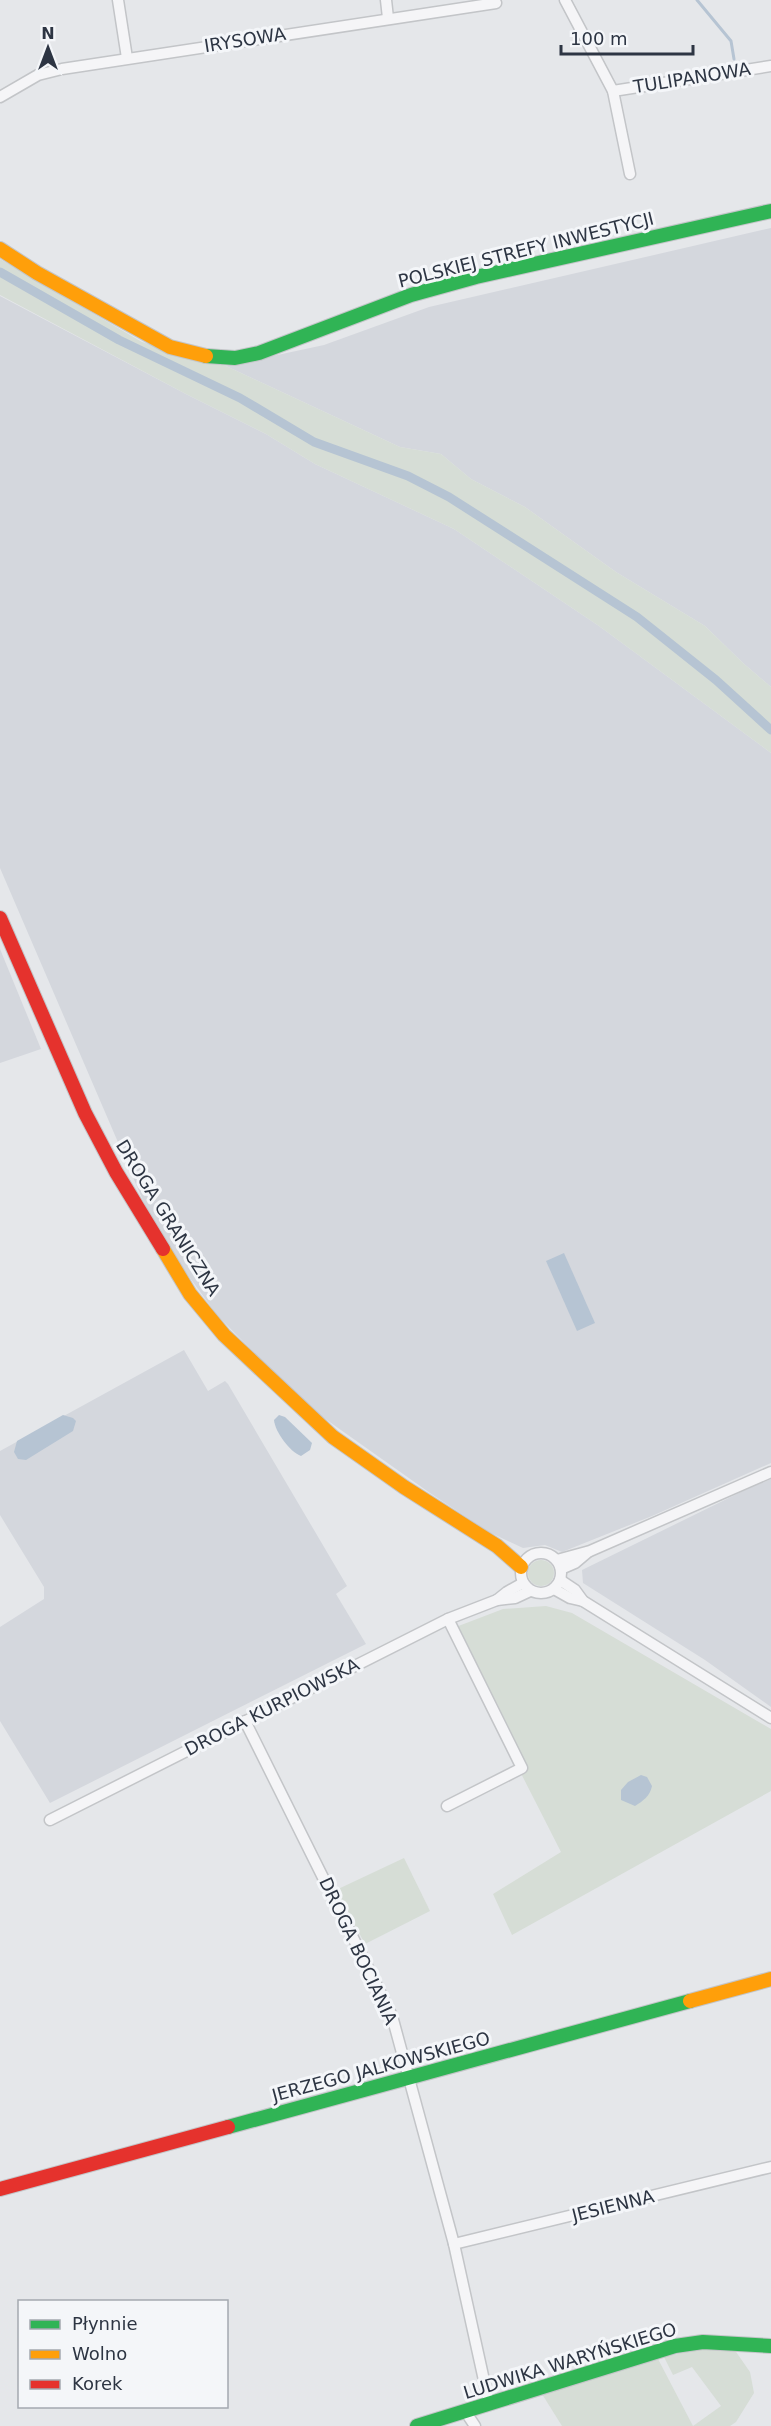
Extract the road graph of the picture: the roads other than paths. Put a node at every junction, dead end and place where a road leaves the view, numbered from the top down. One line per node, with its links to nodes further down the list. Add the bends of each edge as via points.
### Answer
1 (118, 0): 6 (street)
2 (386, 0): 5 (street)
3 (566, 0): 8 (street)
4 (496, 3): 5 (street, IRYSOWA)
5 (388, 18): 6 (street, IRYSOWA)
6 (127, 58): 9 (street, IRYSOWA, via 38,75)
7 (771, 66): 8 (street, TULIPANOWA)
8 (613, 91): 10 (street)
9 (0, 97)
10 (630, 174)
11 (771, 211): 12 (street, POLSKIEJ STREFY INWESTYCJI, via 476,277 411,295 259,353 235,358 211,357 170,347)
12 (0, 249)
13 (0, 918): 14 (street, DROGA GRANICZNA)
14 (3, 929): 16 (street, DROGA GRANICZNA, via 94,1133 190,1294 224,1335 333,1437)
15 (771, 1472): 17 (street, via 590,1551)
16 (524, 1563): 17 (street, via 538,1553 552,1556); 18 (street, via 520,1576)
17 (558, 1575): 18 (street, via 542,1594); 20 (street, via 570,1598 584,1601)
18 (526, 1587): 19 (street, DROGA KURPIOWSKA)
19 (448, 1619): 21 (street, DROGA KURPIOWSKA); 22 (street, via 522,1768)
20 (771, 1718)
21 (244, 1721): 23 (street, DROGA KURPIOWSKA); 25 (street, DROGA BOCIANIA, via 384,1998)
22 (447, 1806)
23 (50, 1820)
24 (771, 1979): 25 (street, JERZEGO JALKOWSKIEGO)
25 (408, 2079): 27 (street, JERZEGO JALKOWSKIEGO); 28 (street, DROGA BOCIANIA)
26 (771, 2167): 28 (street, JESIENNA)
27 (0, 2189)
28 (454, 2244): 30 (street, DROGA BOCIANIA)
29 (771, 2346): 30 (street, LUDWIKA WARYŃSKIEGO, via 703,2342 675,2346)
30 (489, 2403): 31 (street, LUDWIKA WARYŃSKIEGO)
31 (465, 2411): 32 (street, LUDWIKA WARYŃSKIEGO); 33 (street)
32 (417, 2426)
33 (475, 2426)

